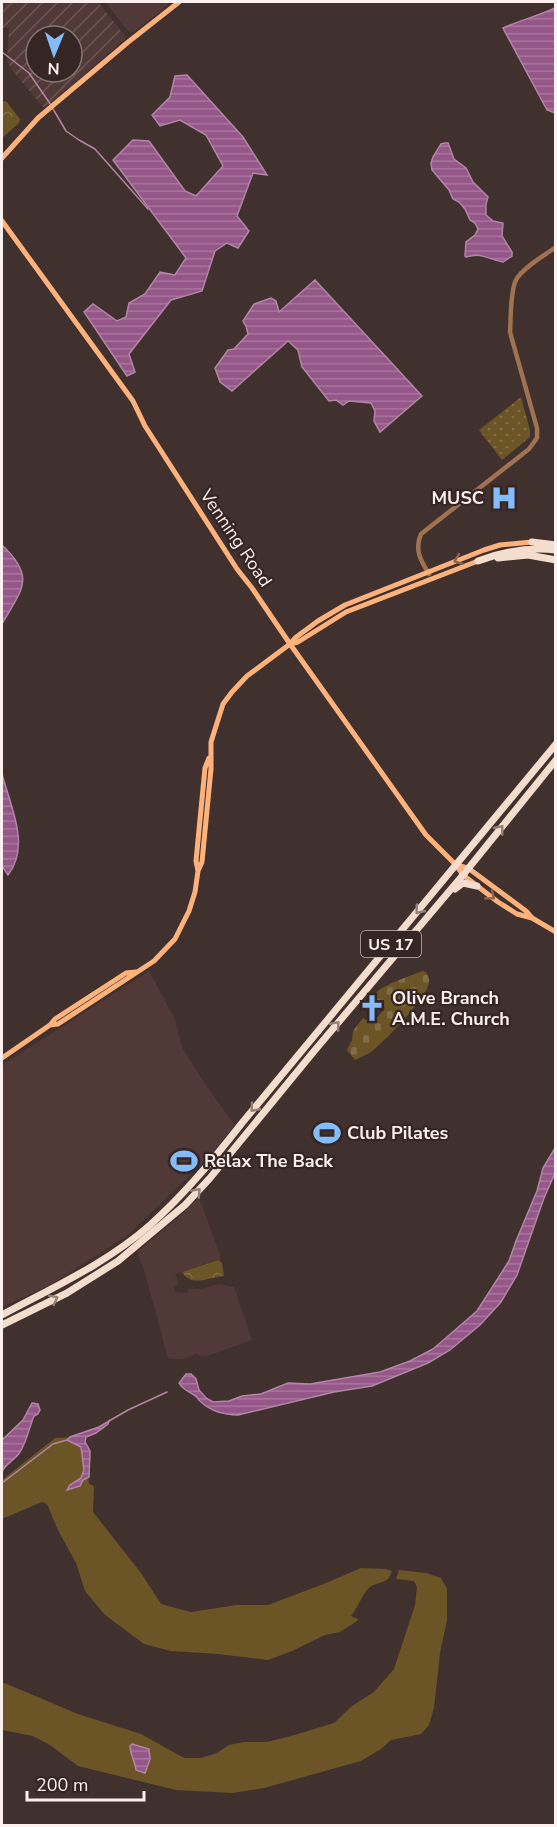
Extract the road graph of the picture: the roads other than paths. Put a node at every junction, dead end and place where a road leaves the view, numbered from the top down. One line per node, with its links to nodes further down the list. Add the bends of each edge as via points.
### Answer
1 (179, 2): 2 (main road, via 46,112)
2 (2, 158)
3 (2, 221): 12 (main road, Venning Road, via 133,401 151,436)
4 (555, 247): 10 (street, via 516,280 511,321 510,332 537,438 529,449 421,534 418,550)
5 (532, 542): 6 (highway); 10 (main road, one-way to 10, via 500,545)
6 (555, 543)
7 (555, 550): 9 (highway, via 522,549)
8 (555, 560): 9 (highway, via 528,555)
9 (478, 561): 11 (main road)
10 (428, 572): 11 (street); 12 (main road, via 337,609)
11 (431, 579): 12 (main road, via 345,612)
12 (290, 644): 15 (main road, Venning Road, via 422,829); 22 (main road, via 232,692 213,732 205,768 195,892 175,939 131,978)
13 (555, 744): 15 (highway, US 17)
14 (555, 760): 16 (highway, US 17, one-way to 14)
15 (456, 865): 16 (main road); 17 (main road, Venning Road); 23 (highway, US 17, one-way to 23, via 177,1199 115,1251)
16 (468, 868): 17 (highway, US 17); 20 (main road)
17 (462, 875): 18 (main road); 19 (highway, US 17)
18 (477, 886): 19 (highway, via 461,884); 20 (main road, one-way to 20, via 508,909)
19 (442, 899): 24 (highway, US 17, one-way to 19, via 67,1293 118,1261 185,1205)
20 (532, 918): 21 (main road)
21 (555, 932)
22 (2, 1058)
23 (2, 1315)
24 (2, 1325)

